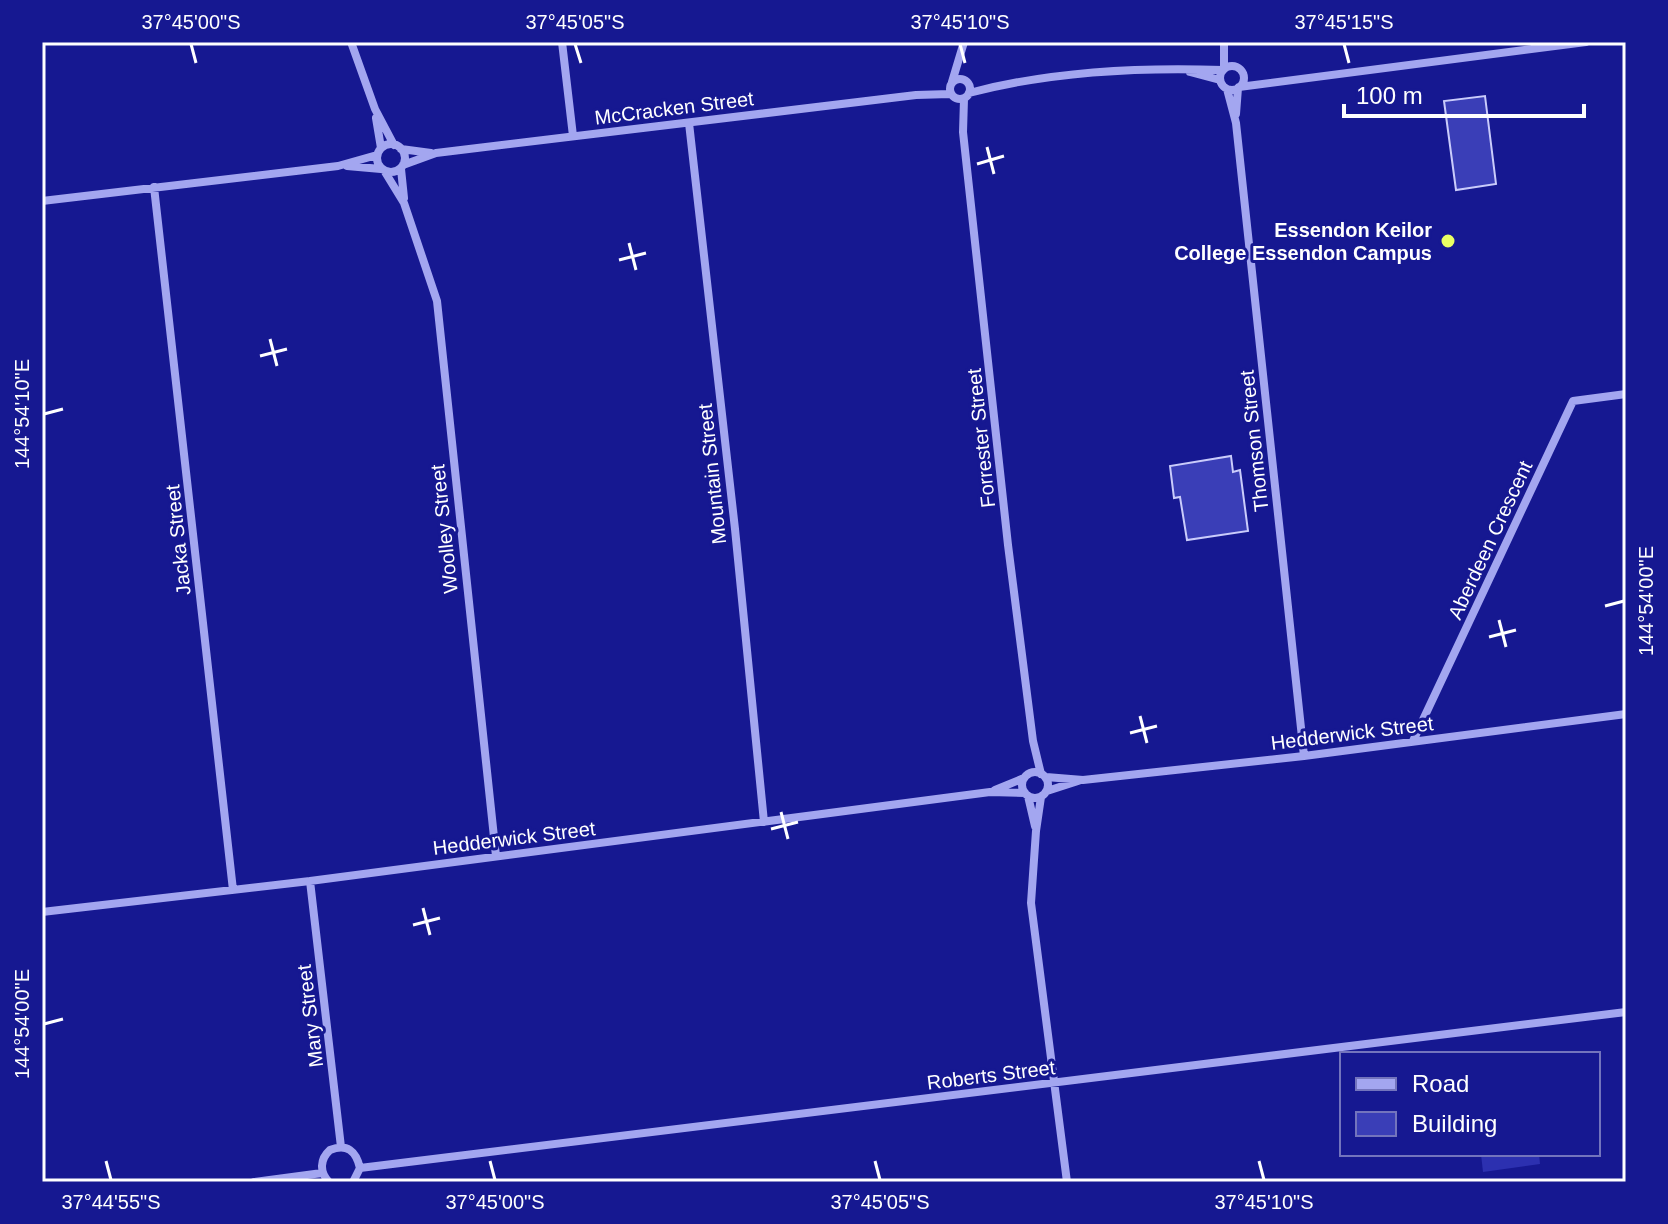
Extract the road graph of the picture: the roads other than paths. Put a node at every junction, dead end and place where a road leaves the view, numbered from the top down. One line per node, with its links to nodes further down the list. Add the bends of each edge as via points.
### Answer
1 (351, 42): 14 (street)
2 (562, 42): 17 (street)
3 (964, 42): 13 (street, Forrester Street)
4 (1226, 42): 6 (street)
5 (1586, 42): 10 (street)
6 (1227, 68): 7 (street, McCracken Street); 8 (street, via 1240,69); 9 (street)
7 (1179, 69): 9 (street, McCracken Street); 13 (street, McCracken Street, via 1123,69)
8 (1244, 76): 10 (street); 11 (street)
9 (1220, 80): 12 (street)
10 (1272, 81): 11 (street)
11 (1239, 88): 12 (street); 16 (street, Thomson Street)
12 (1227, 89): 16 (street, Thomson Street)
13 (959, 90): 15 (street, McCracken Street); 29 (street, Forrester Street)
14 (375, 109): 18 (street); 19 (street)
15 (689, 123): 17 (street, McCracken Street); 38 (street, Mountain Street)
16 (1236, 123): 31 (street, Thomson Street)
17 (573, 136): 20 (street, McCracken Street)
18 (398, 146): 19 (street); 20 (street, McCracken Street); 22 (street, via 405,156)
19 (379, 151): 21 (street); 23 (street, via 377,163)
20 (436, 153): 22 (street, McCracken Street)
21 (338, 166): 23 (street); 24 (street)
22 (402, 167): 23 (street, via 393,173); 26 (street, Woolley Street)
23 (383, 170): 26 (street, Woolley Street)
24 (154, 187): 25 (street); 42 (street, Jacka Street)
25 (42, 201)
26 (404, 203): 40 (street, Woolley Street, via 437,301)
27 (1626, 394): 30 (street, Aberdeen Crescent, via 1573,401)
28 (1626, 714): 30 (street, Hedderwick Street)
29 (1033, 741): 32 (street, Forrester Street); 33 (street, Forrester Street)
30 (1413, 741): 31 (street, Hedderwick Street)
31 (1304, 756): 34 (street, Hedderwick Street)
32 (1027, 776): 33 (street); 35 (street, Hedderwick Street); 37 (street)
33 (1043, 776): 34 (street, Hedderwick Street); 36 (street, via 1048,784)
34 (1083, 780): 36 (street, Hedderwick Street)
35 (990, 792): 37 (street, Hedderwick Street); 38 (street, Hedderwick Street)
36 (1044, 794): 37 (street); 39 (street)
37 (1027, 795): 39 (street)
38 (764, 822): 40 (street, Hedderwick Street)
39 (1036, 831): 45 (street, via 1031,903)
40 (496, 856): 41 (street, Hedderwick Street)
41 (310, 881): 42 (street, Hedderwick Street); 46 (street, Mary Street)
42 (233, 890): 43 (street, Hedderwick Street)
43 (42, 912)
44 (1626, 1012): 45 (street, Roberts Street)
45 (1055, 1083): 47 (street, Roberts Street); 52 (street)
46 (341, 1147): 47 (street, via 357,1155); 48 (street, via 325,1155)
47 (360, 1168): 51 (street)
48 (322, 1173): 49 (street); 50 (street)
49 (254, 1182)
50 (329, 1182)
51 (353, 1182)
52 (1067, 1182)

